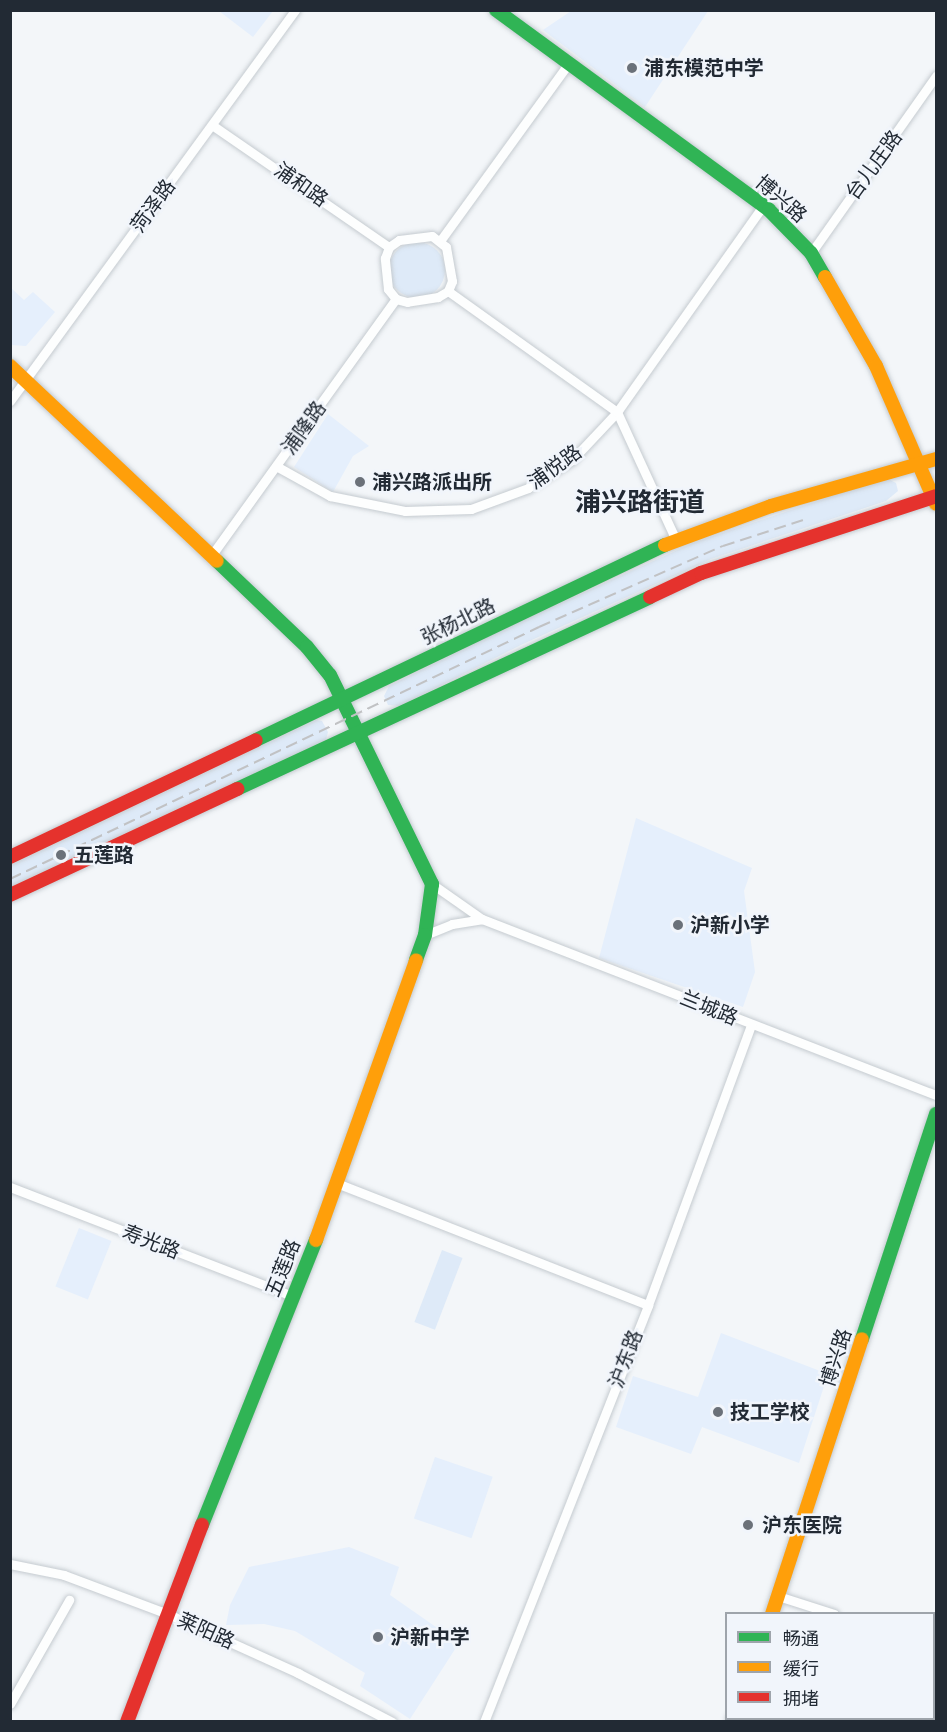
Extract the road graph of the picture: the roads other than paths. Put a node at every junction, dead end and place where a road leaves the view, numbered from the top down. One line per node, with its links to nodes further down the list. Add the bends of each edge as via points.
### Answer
1 (295, 10): 5 (street, 菏泽路)
2 (496, 10): 3 (street, 博兴路)
3 (569, 63): 6 (street, 博兴路); 7 (street)
4 (936, 76): 9 (street, 台儿庄路)
5 (212, 125): 8 (street, 浦和路); 13 (street, 菏泽路)
6 (763, 206): 9 (street, 博兴路); 15 (street, 浦悦路)
7 (440, 241): 8 (street, via 432,236 399,240); 10 (street, via 446,247 452,281)
8 (389, 247): 11 (street, via 385,258 388,289)
9 (811, 253): 17 (street, 博兴路, via 876,366)
10 (448, 291): 11 (street, via 438,297 407,302); 15 (street)
11 (396, 299): 18 (street, 浦隆路)
12 (10, 366): 13 (street)
13 (26, 381): 14 (street, 菏泽路); 21 (street)
14 (10, 401)
15 (617, 412): 18 (street, 浦悦路, via 572,460 528,488 471,509 405,511 362,506 330,496); 20 (street)
16 (936, 459): 17 (street, 张杨北路)
17 (918, 463): 19 (street, 博兴路); 20 (street, 张杨北路, via 771,506)
18 (276, 466): 21 (street, 浦隆路)
19 (935, 499): 23 (street, via 701,573)
20 (676, 540): 22 (street, 张杨北路)
21 (211, 556): 22 (street, via 307,647)
22 (344, 699): 23 (street); 24 (street, 张杨北路)
23 (360, 730): 25 (street); 26 (street)
24 (10, 857)
25 (432, 884): 27 (street, 兰城路); 28 (street, 五莲路)
26 (10, 895)
27 (482, 920): 28 (street, 兰城路, via 452,924); 29 (street, 兰城路)
28 (425, 935): 32 (street, 五莲路)
29 (752, 1025): 30 (street, 兰城路); 35 (street)
30 (936, 1095)
31 (936, 1114): 37 (street, 博兴路)
32 (339, 1184): 34 (street, 五莲路); 35 (street, 沪东路)
33 (10, 1187): 34 (street, 寿光路)
34 (292, 1296): 41 (street, 五莲路)
35 (648, 1305): 45 (street, 沪东路)
36 (10, 1564): 41 (street, 莱阳路, via 64,1575)
37 (778, 1596): 39 (street, 博兴路); 40 (street)
38 (69, 1600): 42 (street)
39 (773, 1612)
40 (828, 1612)
41 (168, 1614): 43 (street, 五莲路); 44 (street, 莱阳路, via 328,1687)
42 (10, 1704)
43 (127, 1722)
44 (392, 1722)
45 (483, 1722)

